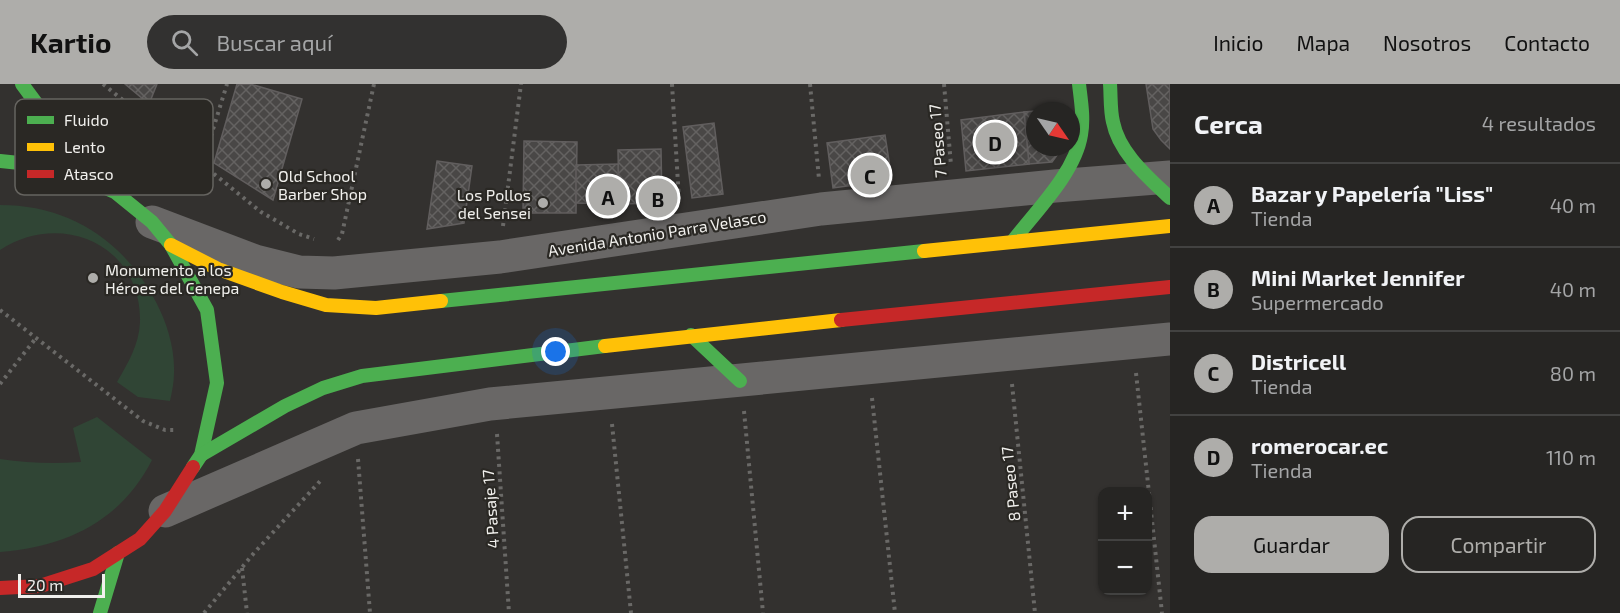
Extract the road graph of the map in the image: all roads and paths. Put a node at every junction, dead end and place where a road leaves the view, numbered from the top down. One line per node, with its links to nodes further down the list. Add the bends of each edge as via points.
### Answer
1 (22, 84): 11 (main road)
2 (103, 84): 12 (path)
3 (227, 84): 13 (path)
4 (374, 84): 27 (path)
5 (520, 84): 26 (path)
6 (672, 84): 23 (path)
7 (810, 84): 21 (path)
8 (944, 84): 20 (path, 7 Paseo 17)
9 (1080, 84): 18 (main road, via 1083,117 1077,152)
10 (1110, 84): 17 (main road, via 1114,126 1124,147)
11 (33, 99)
12 (121, 99)
13 (213, 129)
14 (0, 161): 15 (main road)
15 (15, 163)
16 (213, 174): 27 (path, via 261,212)
17 (1164, 185): 18 (street, Avenida Antonio Parra Velasco)
18 (1055, 186): 20 (street, Avenida Antonio Parra Velasco); 25 (main road)
19 (118, 195): 24 (main road)
20 (954, 196): 21 (street, Avenida Antonio Parra Velasco)
21 (821, 209): 23 (street, Avenida Antonio Parra Velasco)
22 (1170, 226): 25 (main road)
23 (681, 229): 26 (street, Avenida Antonio Parra Velasco)
24 (162, 234): 25 (main road, via 218,269 282,292 326,306 376,308); 27 (street, Avenida Antonio Parra Velasco, via 299,272); 41 (main road, via 207,310 217,383)
25 (1013, 241)
26 (500, 257): 27 (street, Avenida Antonio Parra Velasco)
27 (334, 260)
28 (1170, 287): 30 (main road)
29 (0, 310): 31 (path)
30 (691, 335): 36 (main road); 41 (main road, via 362,376 295,401)
31 (36, 338): 37 (path); 40 (path, via 143,421 165,430 181,430)
32 (1170, 339): 33 (street)
33 (1134, 342): 34 (street); 57 (path)
34 (1009, 353): 35 (street); 56 (path, 8 Paseo 17)
35 (869, 368): 36 (street); 55 (path)
36 (740, 381): 38 (street); 54 (path)
37 (0, 384)
38 (611, 393): 39 (street); 53 (path)
39 (490, 404): 44 (street, via 356,428); 52 (path, 4 Pasaje 17, via 497,435)
40 (178, 439)
41 (201, 455): 44 (main road)
42 (348, 462): 51 (path, via 358,456)
43 (328, 472): 46 (path)
44 (165, 511): 45 (main road, via 140,539)
45 (118, 553): 47 (main road, via 93,569 40,586); 48 (main road)
46 (242, 567): 49 (path); 50 (path)
47 (0, 588)
48 (100, 613)
49 (204, 613)
50 (247, 613)
51 (370, 613)
52 (509, 613)
53 (631, 613)
54 (763, 613)
55 (895, 613)
56 (1035, 613)
57 (1162, 613)

